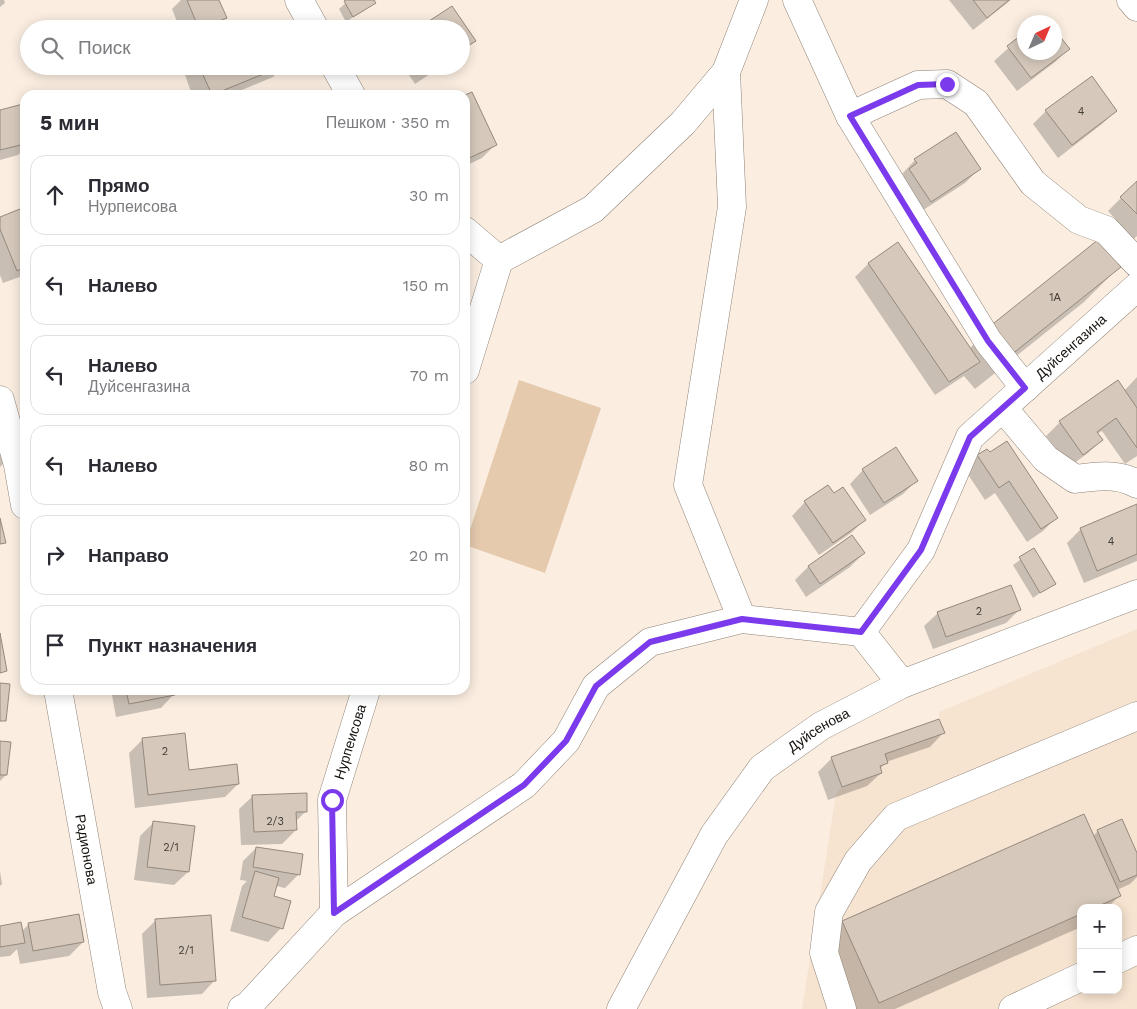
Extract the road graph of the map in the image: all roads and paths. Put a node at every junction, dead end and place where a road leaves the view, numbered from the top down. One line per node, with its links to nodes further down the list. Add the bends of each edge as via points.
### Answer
1 (299, 0): 6 (street)
2 (754, 0): 7 (street)
3 (797, 0): 10 (street)
4 (1131, 0): 5 (street)
5 (1137, 7)
6 (310, 20)
7 (726, 72): 12 (street, via 683,123 593,208); 22 (street, via 732,208 688,485)
8 (340, 75): 9 (street)
9 (348, 90)
10 (850, 116): 13 (street, via 918,85 947,84 976,103 1033,183 1079,220 1106,230); 16 (street, via 988,341)
11 (470, 235): 12 (street)
12 (499, 260): 15 (street)
13 (1137, 262)
14 (1137, 287): 16 (street, Дуйсенгазина)
15 (470, 354)
16 (1025, 388): 18 (street, Дуйсенгазина)
17 (0, 400): 19 (street)
18 (1002, 408): 20 (street, via 1046,460 1075,479 1097,476 1126,478); 23 (street, Дуйсенгазина, via 970,437 921,550)
19 (20, 476)
20 (1137, 484)
21 (1137, 594): 24 (street, Дуйсенова)
22 (742, 619): 23 (street); 28 (street, via 650,642 596,686 566,741 524,785)
23 (861, 632): 24 (street)
24 (902, 684): 34 (street, Дуйсенова, via 821,726 762,768 714,835)
25 (59, 695): 32 (street, Радионова, via 112,992)
26 (364, 695): 28 (street, Нурпеисова, via 332,800)
27 (1137, 716): 35 (street, via 896,817 858,861 829,912 824,954)
28 (334, 913): 33 (street)
29 (1137, 950): 30 (street)
30 (1122, 957)
31 (1077, 979): 36 (street)
32 (118, 1009)
33 (242, 1009)
34 (621, 1009)
35 (842, 1009)
36 (1013, 1009)

